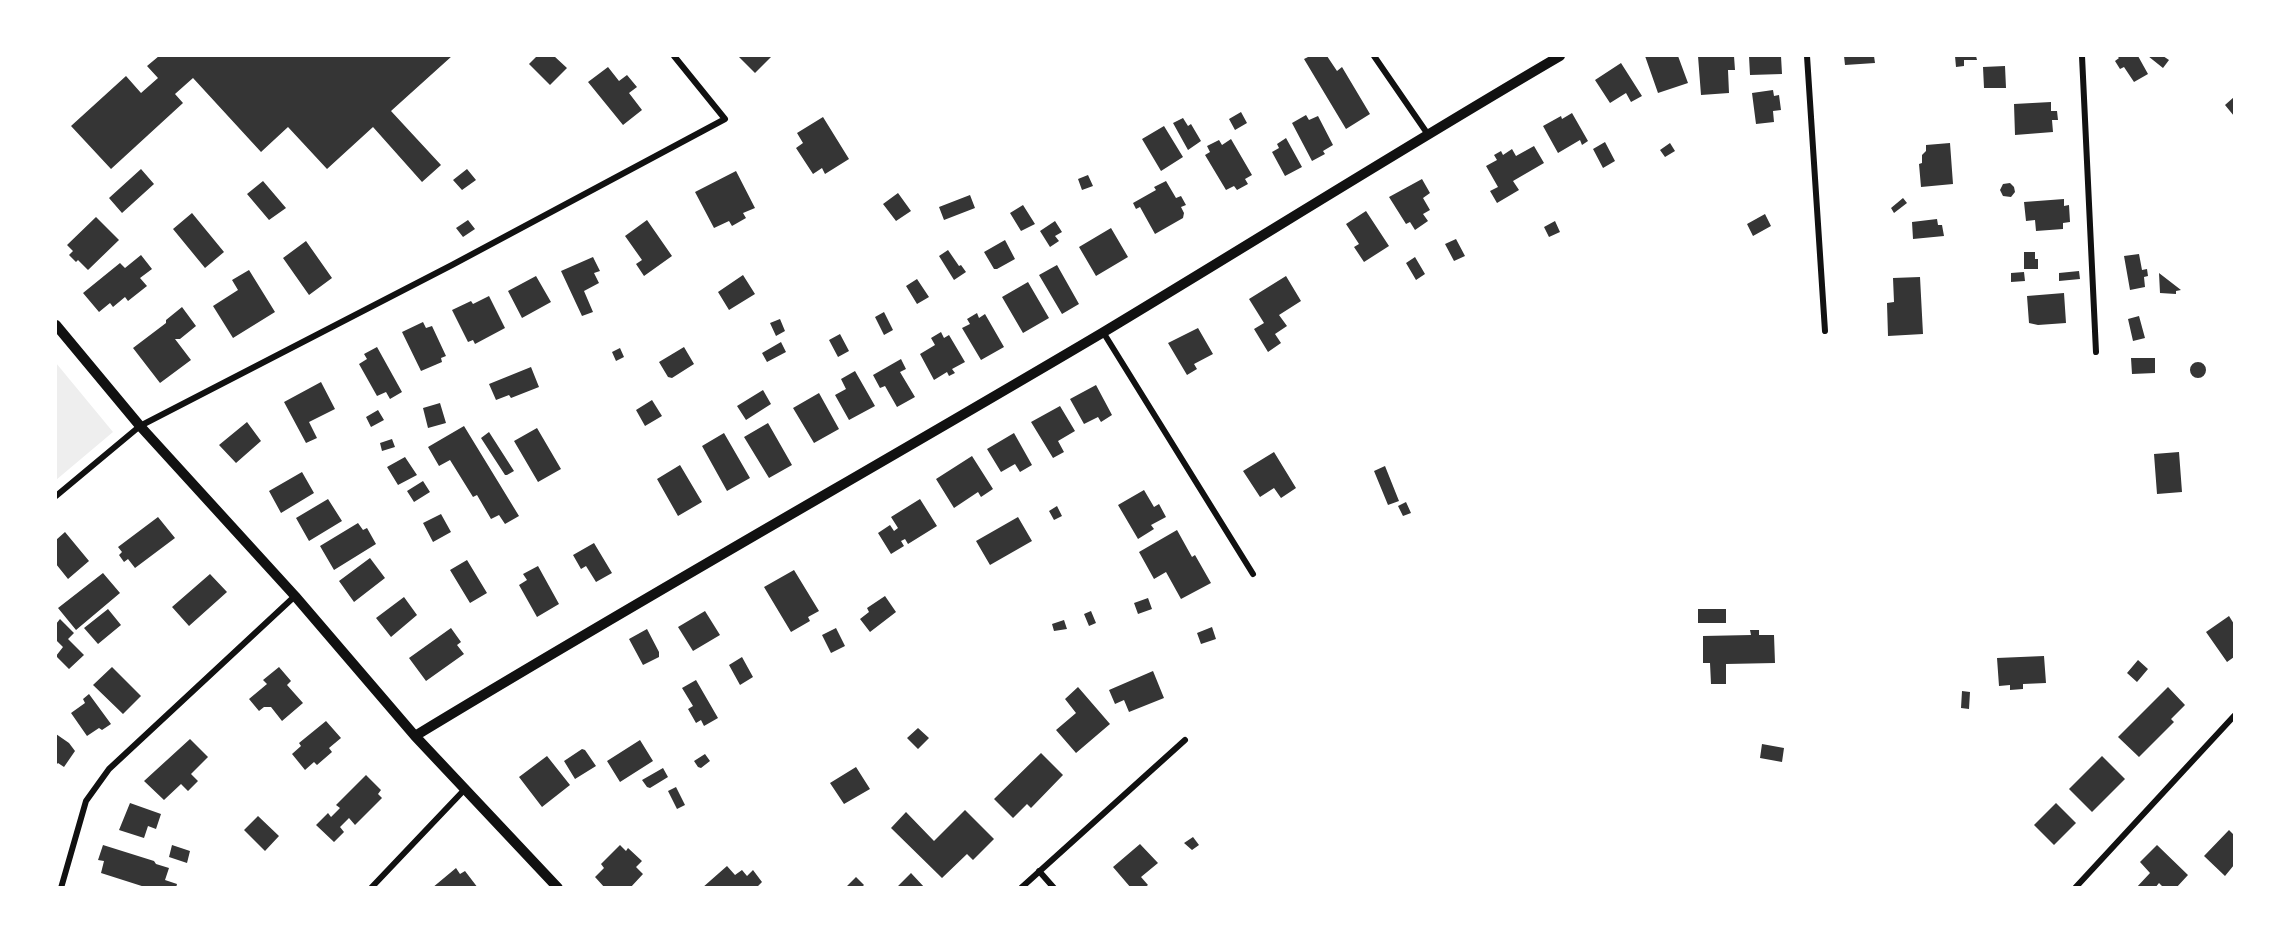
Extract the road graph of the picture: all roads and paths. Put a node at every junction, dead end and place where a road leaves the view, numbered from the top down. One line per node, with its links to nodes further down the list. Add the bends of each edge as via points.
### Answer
1 (674, 56): 11 (street, via 725,119 452,266)
2 (1374, 56): 6 (street)
3 (1560, 56): 6 (street)
4 (1807, 56): 8 (street)
5 (2082, 56): 10 (street)
6 (1427, 134): 9 (street)
7 (56, 325): 11 (street)
8 (1825, 331)
9 (1103, 332): 13 (street); 16 (street)
10 (2096, 352)
11 (140, 426): 12 (street); 14 (street)
12 (56, 496)
13 (1252, 574)
14 (296, 596): 16 (street); 20 (street, via 109,769 86,801)
15 (2235, 716): 25 (street)
16 (415, 736): 18 (street)
17 (1185, 740): 19 (street)
18 (466, 788): 21 (street); 22 (street)
19 (1039, 872): 23 (street); 24 (street)
20 (61, 888)
21 (371, 888)
22 (558, 888)
23 (1021, 888)
24 (1054, 888)
25 (2075, 888)

